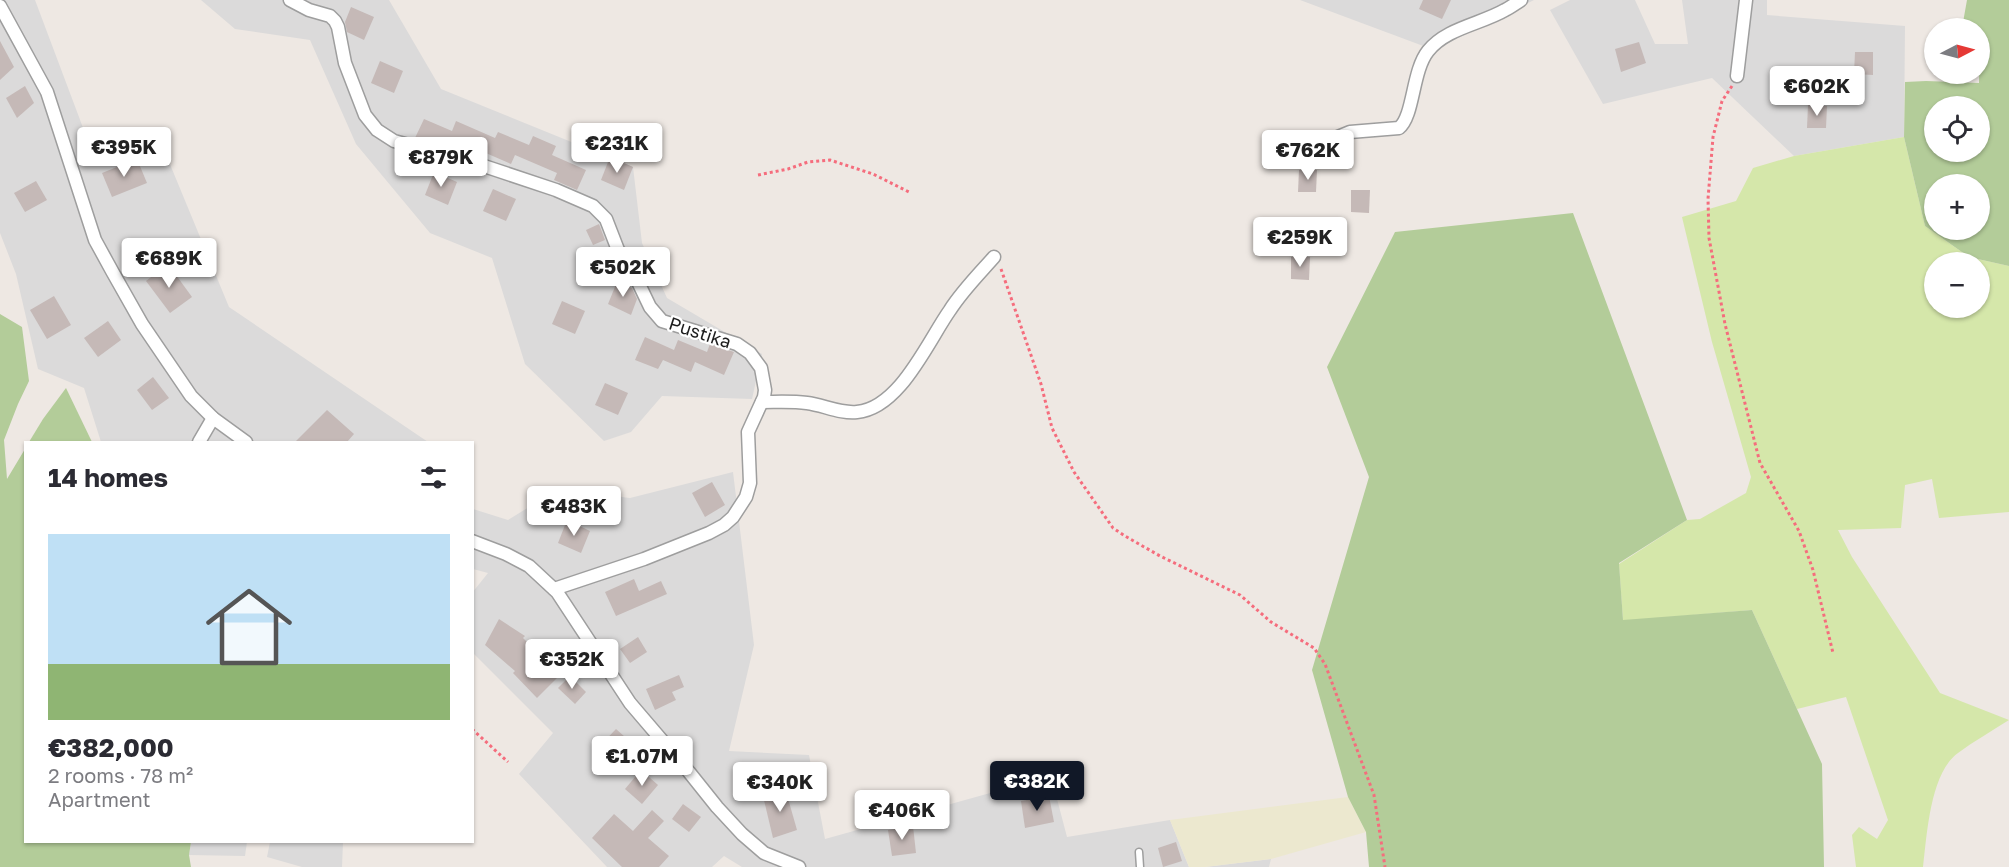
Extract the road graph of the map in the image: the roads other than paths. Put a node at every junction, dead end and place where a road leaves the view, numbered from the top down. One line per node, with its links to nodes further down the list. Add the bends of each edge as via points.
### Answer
1 (290, 0): 8 (street, Pustika, via 335,21 345,63 365,115 377,130 394,141 478,164 593,206 606,219 618,250 633,269 655,315 668,324 737,344 750,353 764,380)
2 (1521, 0): 6 (street, via 1430,48 1418,66 1402,126 1350,132)
3 (1746, 0): 5 (street)
4 (0, 6): 9 (street, via 47,92 95,240 164,360)
5 (1737, 76)
6 (1333, 140)
7 (994, 257): 8 (street, via 949,310 899,386 874,407 855,413 810,403)
8 (762, 402): 13 (street, Pustika, via 748,432 750,483 733,517 709,533)
9 (213, 418): 10 (street); 11 (street)
10 (200, 441)
11 (245, 441)
12 (474, 543): 13 (street, via 529,567)
13 (554, 590): 15 (street, via 630,703 717,807 764,853)
14 (1138, 852): 16 (lane)
15 (799, 867)
16 (1140, 867)

